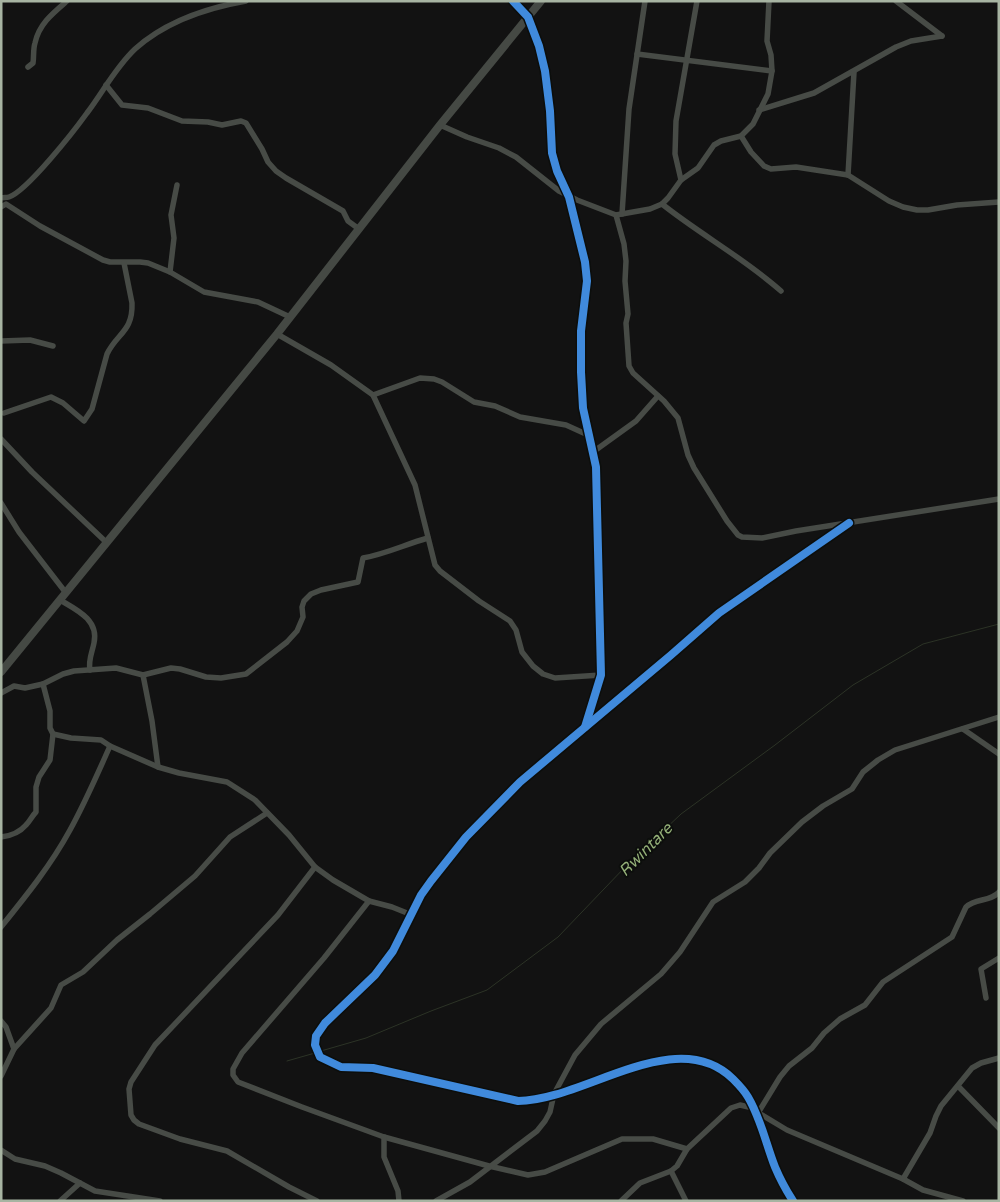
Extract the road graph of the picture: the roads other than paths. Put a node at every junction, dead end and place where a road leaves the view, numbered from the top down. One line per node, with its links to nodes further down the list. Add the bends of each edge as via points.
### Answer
1 (67, 1): 12 (street, via 39,31 34,44 33,63)
2 (246, 1): 15 (street, via 222,5 167,27 123,60)
3 (513, 1): 9 (street)
4 (541, 1): 9 (main road)
5 (645, 1): 10 (street)
6 (697, 1): 11 (street)
7 (769, 1): 13 (street, via 767,41)
8 (896, 1): 14 (street, via 942,36 911,41)
9 (528, 18): 17 (main road); 22 (street, via 545,71 552,154)
10 (637, 54): 11 (street); 27 (street)
11 (688, 60): 13 (street); 20 (street, via 674,144)
12 (28, 67)
13 (772, 71): 16 (street, via 768,94)
14 (854, 72): 16 (street, via 814,93); 19 (street)
15 (106, 85): 23 (street, via 31,180 9,197); 28 (street, via 122,105 148,108 182,120 222,125 246,123 276,171 343,211 348,221)
16 (759, 110): 18 (street, via 753,124)
17 (440, 125): 22 (street, via 516,157); 28 (main road)
18 (740, 136): 19 (street, via 764,166 796,167); 20 (street, via 714,145 698,168)
19 (848, 176): 24 (street, via 890,201 917,210)
20 (681, 180): 25 (street)
21 (176, 185): 30 (street, via 171,216 174,238)
22 (569, 197): 27 (street); 39 (street, via 587,281 581,331 581,372)
23 (1, 198)
24 (999, 202)
25 (662, 204): 27 (street); 31 (street, via 746,262)
26 (1, 207): 29 (street, via 6,204 103,260)
27 (619, 214): 37 (street, via 626,261 628,361 633,373)
28 (359, 229): 32 (main road)
29 (124, 262): 30 (street, via 148,263); 38 (street, via 132,309 128,328 110,347 92,409 84,421 51,397)
30 (170, 272): 32 (street, via 204,292 258,302)
31 (781, 291)
32 (290, 317): 33 (main road)
33 (277, 334): 36 (street, via 331,365); 46 (main road)
34 (1, 341): 35 (street, via 30,340)
35 (53, 346)
36 (373, 395): 39 (street, via 420,378 434,379 474,402 495,406 520,417 566,426); 45 (street, via 415,485)
37 (658, 396): 41 (street, via 636,421); 44 (street, via 678,418 694,468 738,535 762,538)
38 (4, 413)
39 (588, 435): 41 (street)
40 (1, 439): 46 (street)
41 (593, 452): 52 (street, via 598,505)
42 (999, 499): 44 (street)
43 (1, 504): 47 (street)
44 (849, 524): 56 (street, via 719,613)
45 (428, 538): 51 (street, via 363,558 358,582 311,594 304,601 303,617 297,631 246,674 206,677 171,668); 52 (street, via 434,565 478,602 510,621 522,652 542,674 556,678)
46 (106, 542): 47 (main road)
47 (66, 593): 48 (main road)
48 (60, 600): 49 (street, via 89,619 92,625 95,638 89,660); 50 (main road)
49 (90, 670): 51 (street, via 116,668); 53 (street, via 63,674)
50 (1, 673)
51 (143, 675): 61 (street)
52 (601, 675): 56 (street)
53 (43, 684): 54 (street, via 25,688 14,686); 58 (street)
54 (1, 693)
55 (999, 717): 57 (street)
56 (585, 727): 67 (street, via 520,782 466,837 421,895)
57 (964, 729): 60 (street); 76 (street, via 895,750 863,772 852,789 802,822 750,878 713,902 661,974 601,1024 575,1055)
58 (52, 734): 59 (street, via 101,740); 63 (street, via 50,760 36,787 36,812 27,825 12,835)
59 (110, 746): 61 (street); 68 (street, via 70,832 32,889)
60 (999, 754)
61 (158, 767): 62 (street, via 227,782 255,800)
62 (267, 813): 64 (street); 72 (street, via 230,836 195,876 83,972 61,986 51,1008)
63 (1, 837)
64 (315, 866): 66 (street); 88 (street, via 278,914 155,1045 129,1089 131,1115 139,1124 228,1151)
65 (999, 892): 77 (street, via 994,897 970,904 952,937 884,982 865,1005 824,1033 812,1048 789,1066)
66 (369, 901): 67 (street); 79 (street, via 242,1053 233,1069 233,1076 245,1086)
67 (412, 915): 76 (street, via 393,951 375,975 325,1023 316,1036 315,1046 320,1057 341,1067 373,1068 518,1101)
68 (1, 927)
69 (999, 958): 70 (street, via 981,969)
70 (986, 998)
71 (1, 1021): 72 (street)
72 (14, 1049): 74 (street)
73 (999, 1058): 75 (street, via 972,1068)
74 (1, 1076)
75 (958, 1086): 78 (street); 84 (street, via 937,1113 930,1133)
76 (554, 1094): 77 (street, via 641,1065 674,1059 690,1060 710,1064 727,1073 744,1091); 82 (street, via 550,1112 537,1131)
77 (755, 1110): 80 (street, via 740,1105 731,1108); 84 (street, via 787,1130); 93 (street, via 775,1166)
78 (999, 1128)
79 (384, 1137): 82 (street); 89 (street, via 384,1157)
80 (686, 1149): 82 (street, via 653,1139 622,1139 538,1174 528,1175); 83 (street)
81 (1, 1150): 85 (street, via 15,1159 45,1166)
82 (489, 1166): 90 (street, via 470,1182)
83 (671, 1171): 91 (street, via 640,1183); 92 (street)
84 (903, 1179): 94 (street, via 923,1190)
85 (80, 1183): 86 (street); 87 (street, via 107,1194)
86 (60, 1201)
87 (160, 1201)
88 (317, 1201)
89 (399, 1201)
90 (436, 1201)
91 (621, 1201)
92 (686, 1201)
93 (793, 1201)
94 (963, 1201)

